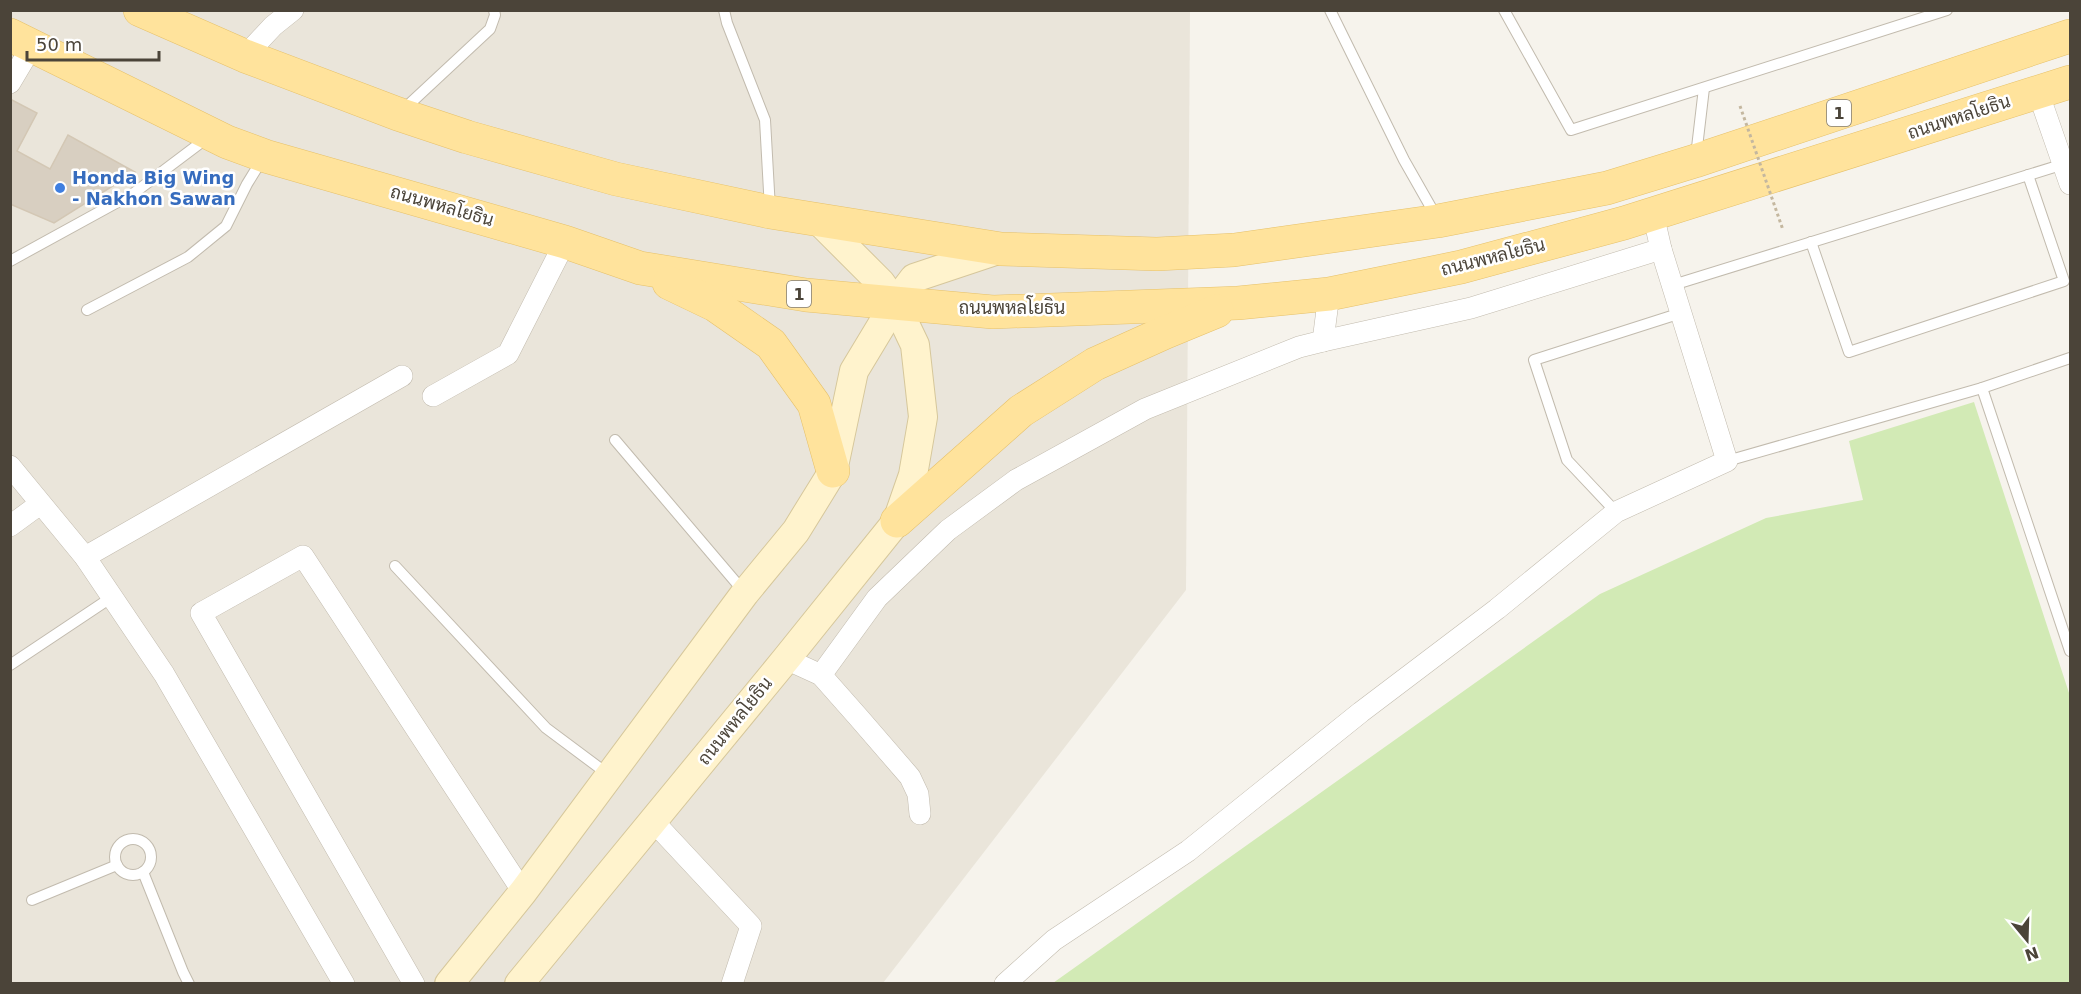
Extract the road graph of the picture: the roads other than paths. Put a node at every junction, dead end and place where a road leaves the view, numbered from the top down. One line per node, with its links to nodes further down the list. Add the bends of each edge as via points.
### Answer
1 (140, 10): 10 (main road, 1)
2 (293, 10): 10 (street)
3 (495, 10): 15 (lane, via 490,29)
4 (724, 10): 22 (lane, via 765,120)
5 (1330, 10): 25 (lane)
6 (1504, 10): 13 (lane, via 1571,130)
7 (1947, 10): 13 (lane)
8 (2070, 36): 18 (main road, 1)
9 (21, 41): 12 (street); 16 (main road, ถนนพหลโยธิน / 1)
10 (245, 56): 15 (main road, 1)
11 (2070, 82): 14 (main road, ถนนพหลโยธิน / 1)
12 (10, 83)
13 (1704, 87): 18 (lane)
14 (2038, 92): 19 (street); 23 (main road, ถนนพหลโยธิน / 1)
15 (398, 114): 22 (main road, 1, via 616,179)
16 (212, 134): 17 (main road, ถนนพหลโยธิน / 1); 30 (lane, via 134,193)
17 (265, 156): 26 (main road, ถนนพหลโยธิน / 1); 36 (lane, via 226,226 188,256)
18 (1695, 161): 25 (main road, 1, via 1606,188)
19 (2064, 164): 20 (lane); 21 (street)
20 (2028, 175): 27 (lane); 27 (lane, via 2064,281 1849,352)
21 (2070, 184)
22 (770, 212): 24 (main road, 1)
23 (1653, 214): 29 (street); 33 (main road, ถนนพหลโยธิน / 1, via 1461,267)
24 (819, 221): 28 (main road, 1); 34 (main road, ถนนพหลโยธิน, via 881,283)
25 (1438, 221): 28 (main road, 1, via 1234,250 1157,254)
26 (565, 242): 31 (main road, ถนนพหลโยธิน / 1); 42 (street, via 508,354)
27 (1811, 242): 32 (lane)
28 (1001, 249): 34 (main road, via 914,279)
29 (1661, 249): 32 (street); 38 (street, via 1471,308)
30 (10, 261)
31 (640, 268): 34 (main road, ถนนพหลโยธิน / 1, via 806,295); 46 (main road, via 715,306 771,344 814,404)
32 (1673, 285): 37 (street)
33 (1329, 294): 35 (main road, ถนนพหลโยธิน / 1); 38 (street)
34 (895, 303): 35 (main road, ถนนพหลโยธิน / 1, via 993,312); 46 (main road, via 854,371); 49 (main road, ถนนพหลโยธิน, via 915,345 923,417 913,475)
35 (1238, 303): 49 (main road, via 1095,364 1022,411)
36 (87, 310)
37 (1681, 314): 44 (street); 48 (lane, via 1534,360 1567,460)
38 (1323, 341): 58 (street, via 1145,409 1016,480 948,530 877,598)
39 (2070, 358): 41 (lane)
40 (402, 376): 51 (street)
41 (1982, 388): 44 (lane); 55 (lane)
42 (433, 396)
43 (615, 440): 53 (lane)
44 (1727, 461): 48 (street)
45 (10, 466): 47 (street)
46 (833, 471): 53 (main road, via 796,531)
47 (40, 504): 50 (street); 51 (street)
48 (1616, 512): 72 (street, via 1188,851 1054,940)
49 (897, 521): 56 (main road, ถนนพหลโยธิน)
50 (10, 526)
51 (85, 557): 54 (street)
52 (395, 566): 59 (lane, via 546,728)
53 (745, 593): 59 (main road)
54 (112, 597): 57 (lane); 67 (street, via 164,674)
55 (2070, 651)
56 (786, 659): 58 (street); 61 (main road, ถนนพหลโยธิน)
57 (10, 665)
58 (821, 675): 60 (street, via 910,777 918,794)
59 (610, 775): 64 (main road)
60 (920, 814)
61 (653, 821): 70 (main road, ถนนพหลโยธิน); 71 (street, via 751,926)
62 (117, 865): 63 (lane, via 128,874); 63 (lane, via 117,848 140,839 152,853); 65 (lane)
63 (143, 872): 66 (lane)
64 (522, 892): 68 (street, via 303,556 201,613); 69 (main road)
65 (32, 900)
66 (189, 984)
67 (344, 984)
68 (414, 984)
69 (449, 984)
70 (519, 984)
71 (732, 984)
72 (1005, 984)

